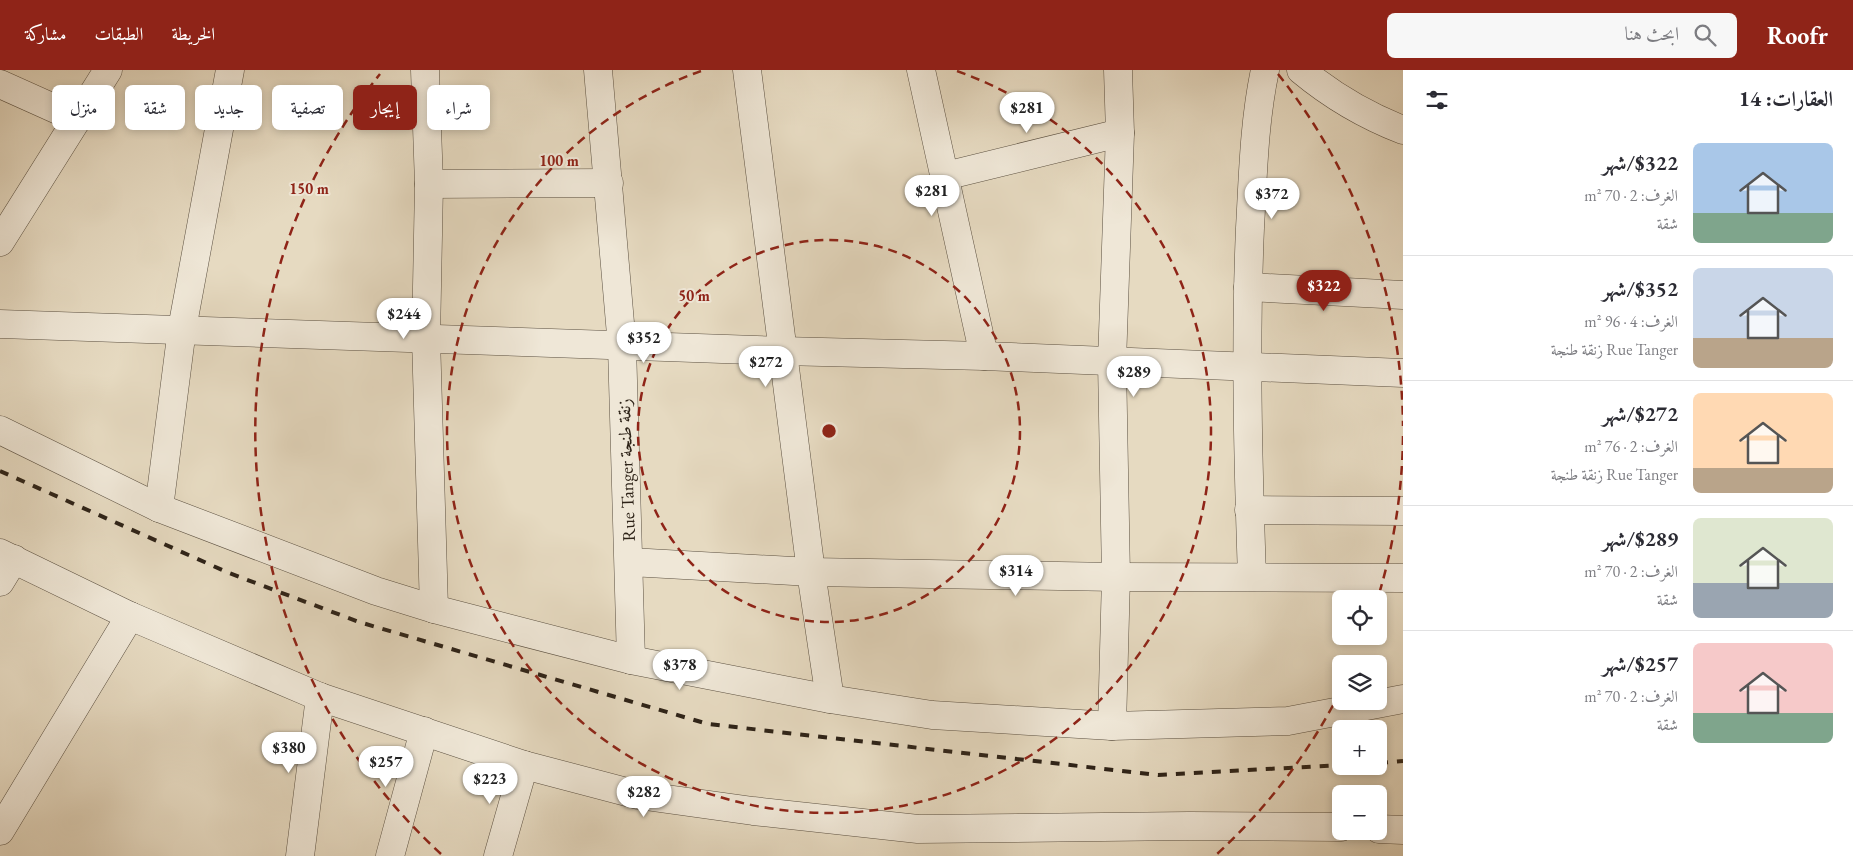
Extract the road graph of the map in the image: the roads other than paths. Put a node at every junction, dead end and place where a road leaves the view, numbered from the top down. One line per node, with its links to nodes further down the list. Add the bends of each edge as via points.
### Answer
1 (108, 70): 11 (street)
2 (230, 70): 23 (street)
3 (425, 70): 18 (street)
4 (598, 70): 17 (street, Rue Tanger زنقة طنجة)
5 (747, 70): 26 (street)
6 (922, 70): 16 (street)
7 (1118, 70): 15 (street)
8 (1264, 70): 20 (street, via 1253,150)
9 (1301, 70): 14 (street, via 1324,89)
10 (0, 84): 12 (street)
11 (99, 85)
12 (52, 107)
13 (71, 130): 19 (street)
14 (1403, 130)
15 (1120, 133): 16 (street); 28 (street)
16 (945, 176): 27 (street)
17 (608, 183): 18 (street); 25 (street, Rue Tanger زنقة طنجة)
18 (429, 184): 24 (street)
19 (3, 231)
20 (1248, 287): 21 (street); 29 (street)
21 (1403, 295)
22 (0, 324): 23 (street)
23 (182, 329): 24 (street); 32 (street)
24 (426, 338): 25 (street); 41 (street)
25 (622, 346): 26 (street); 35 (street, Rue Tanger زنقة طنجة)
26 (782, 351): 27 (street); 37 (street)
27 (984, 356): 28 (street)
28 (1112, 362): 29 (street); 38 (street)
29 (1246, 366): 30 (street); 33 (street)
30 (1403, 373)
31 (0, 430): 32 (street)
32 (160, 508): 41 (street, via 376,591)
33 (1249, 510): 34 (street); 39 (street)
34 (1403, 512)
35 (630, 562): 37 (street); 43 (street, Rue Tanger زنقة طنجة)
36 (5, 565): 42 (street)
37 (811, 572): 38 (street); 45 (street)
38 (1116, 577): 39 (street); 47 (street)
39 (1252, 577): 40 (street)
40 (1403, 578)
41 (434, 609): 43 (street)
42 (130, 616): 44 (street); 53 (street)
43 (632, 660): 45 (street)
44 (320, 697): 48 (street); 54 (street)
45 (830, 699): 47 (street, via 932,715)
46 (1403, 699): 47 (street, via 1288,721)
47 (1112, 726)
48 (424, 731): 49 (street); 55 (street)
49 (524, 765): 50 (street, via 638,795 753,812 918,829); 56 (street)
50 (1332, 827)
51 (1387, 829): 52 (street)
52 (1403, 830)
53 (0, 832)
54 (300, 856)
55 (390, 856)
56 (498, 856)

